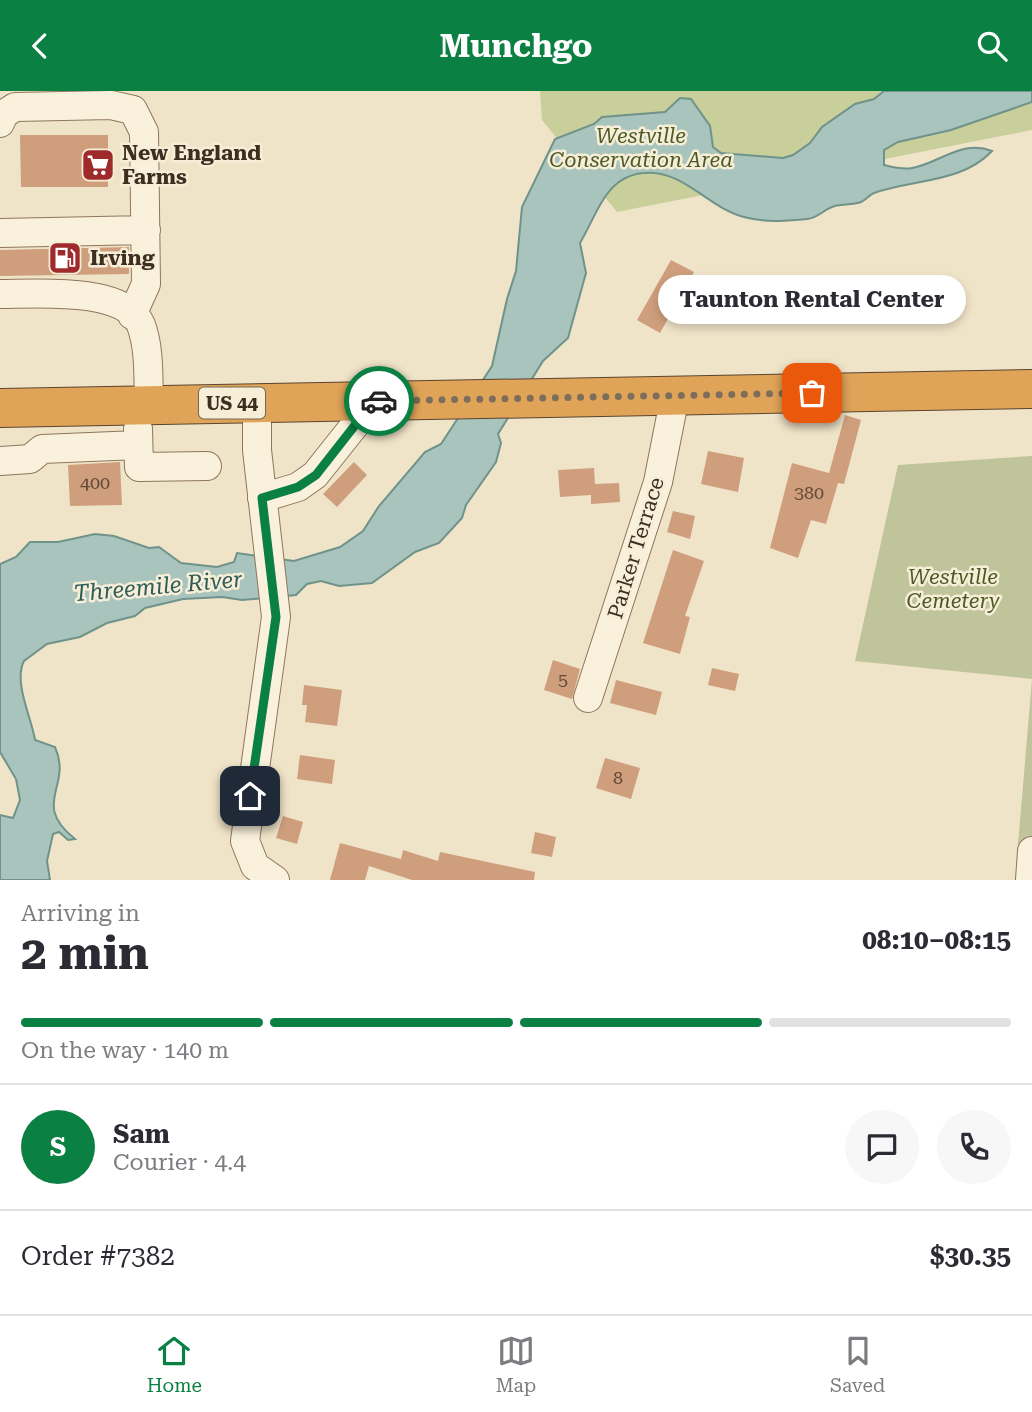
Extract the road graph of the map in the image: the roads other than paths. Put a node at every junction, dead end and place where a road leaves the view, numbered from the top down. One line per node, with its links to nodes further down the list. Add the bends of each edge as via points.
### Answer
1 (0, 123): 2 (street, via 15,107 111,105 133,110 144,132)
2 (146, 230): 3 (street); 5 (street, via 146,284)
3 (0, 233)
4 (0, 294): 5 (street, via 94,297 122,305)
5 (132, 315): 10 (street, via 140,322 146,348)
6 (1032, 389): 7 (highway, US 44)
7 (675, 396): 8 (highway, US 44); 16 (street, Parker Terrace, via 658,482)
8 (374, 401): 9 (highway, US 44); 15 (street, via 316,475)
9 (257, 403): 10 (highway, US 44); 15 (street)
10 (143, 405): 11 (highway, US 44); 12 (street)
11 (0, 408)
12 (138, 445): 13 (street, via 42,449 30,459); 14 (street, via 139,467)
13 (0, 461)
14 (207, 466)
15 (264, 510): 18 (street, via 275,608 245,841 255,866)
16 (588, 698)
17 (1032, 851): 19 (street)
18 (275, 880)
19 (1030, 880)

